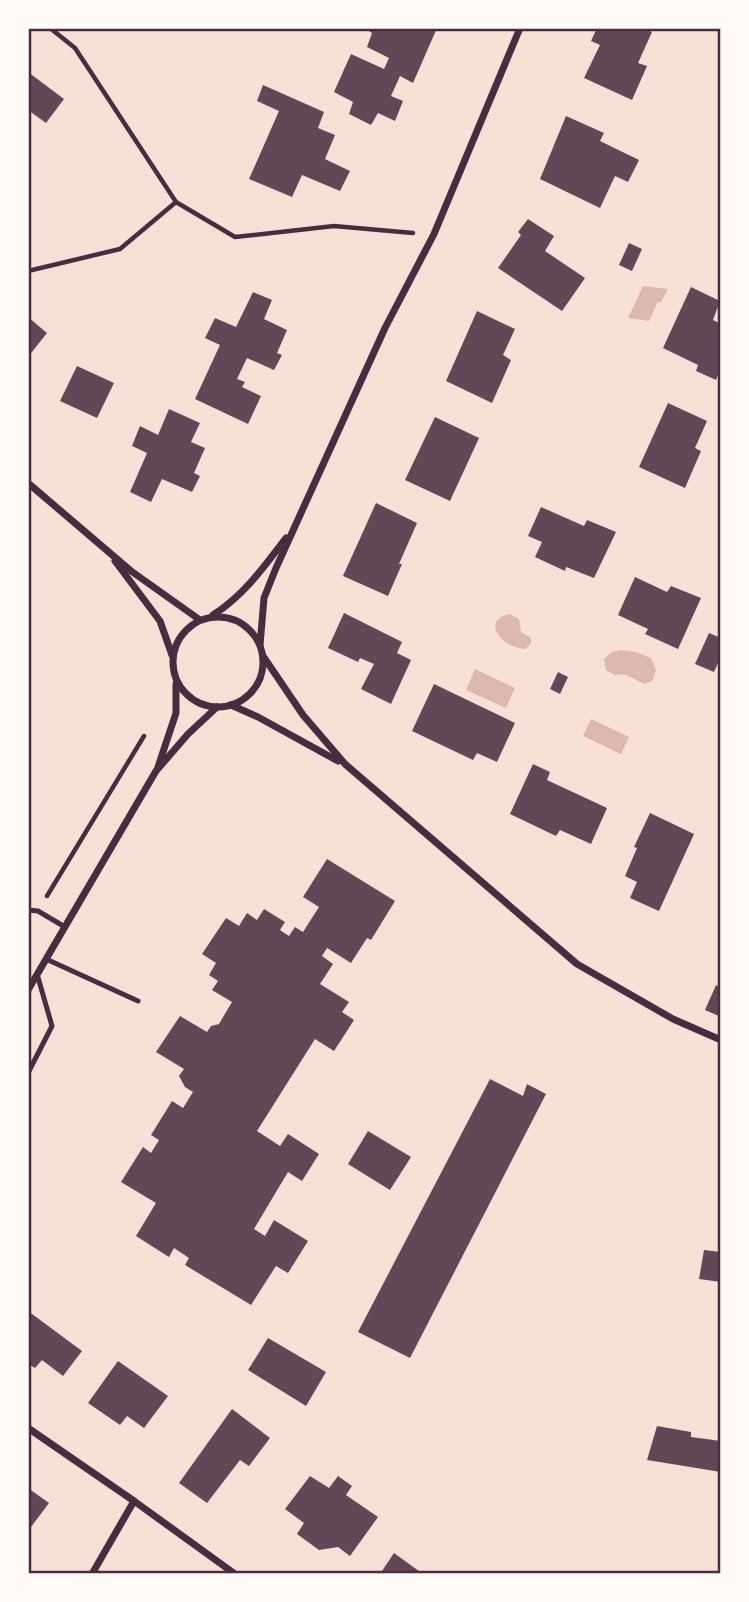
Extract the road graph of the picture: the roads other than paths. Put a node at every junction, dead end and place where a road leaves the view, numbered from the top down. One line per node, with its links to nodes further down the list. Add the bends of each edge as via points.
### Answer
1 (520, 28): 3 (street, via 434,233)
2 (28, 483): 4 (street)
3 (292, 529): 5 (street, via 247,588); 7 (street, via 264,598)
4 (99, 541): 6 (street); 8 (street, via 160,621)
5 (212, 616): 6 (street); 7 (street, via 241,622)
6 (200, 620): 8 (street, via 185,629)
7 (260, 645): 9 (street)
8 (172, 656): 10 (street)
9 (263, 656): 11 (street, via 255,688); 13 (street, via 303,715)
10 (175, 677): 12 (street, via 188,696); 14 (street, via 172,729)
11 (231, 705): 12 (street); 13 (street)
12 (217, 707): 14 (street)
13 (345, 764): 21 (street, via 577,964 673,1019)
14 (156, 771): 16 (street)
15 (28, 909): 16 (lane)
16 (65, 927): 17 (street)
17 (46, 959): 18 (street); 20 (lane)
18 (37, 974): 19 (street); 22 (lane, via 52,1026)
19 (28, 990)
20 (138, 1001)
21 (721, 1040)
22 (28, 1073)
23 (28, 1428): 24 (street)
24 (134, 1500): 25 (street); 26 (street)
25 (92, 1574)
26 (235, 1574)

